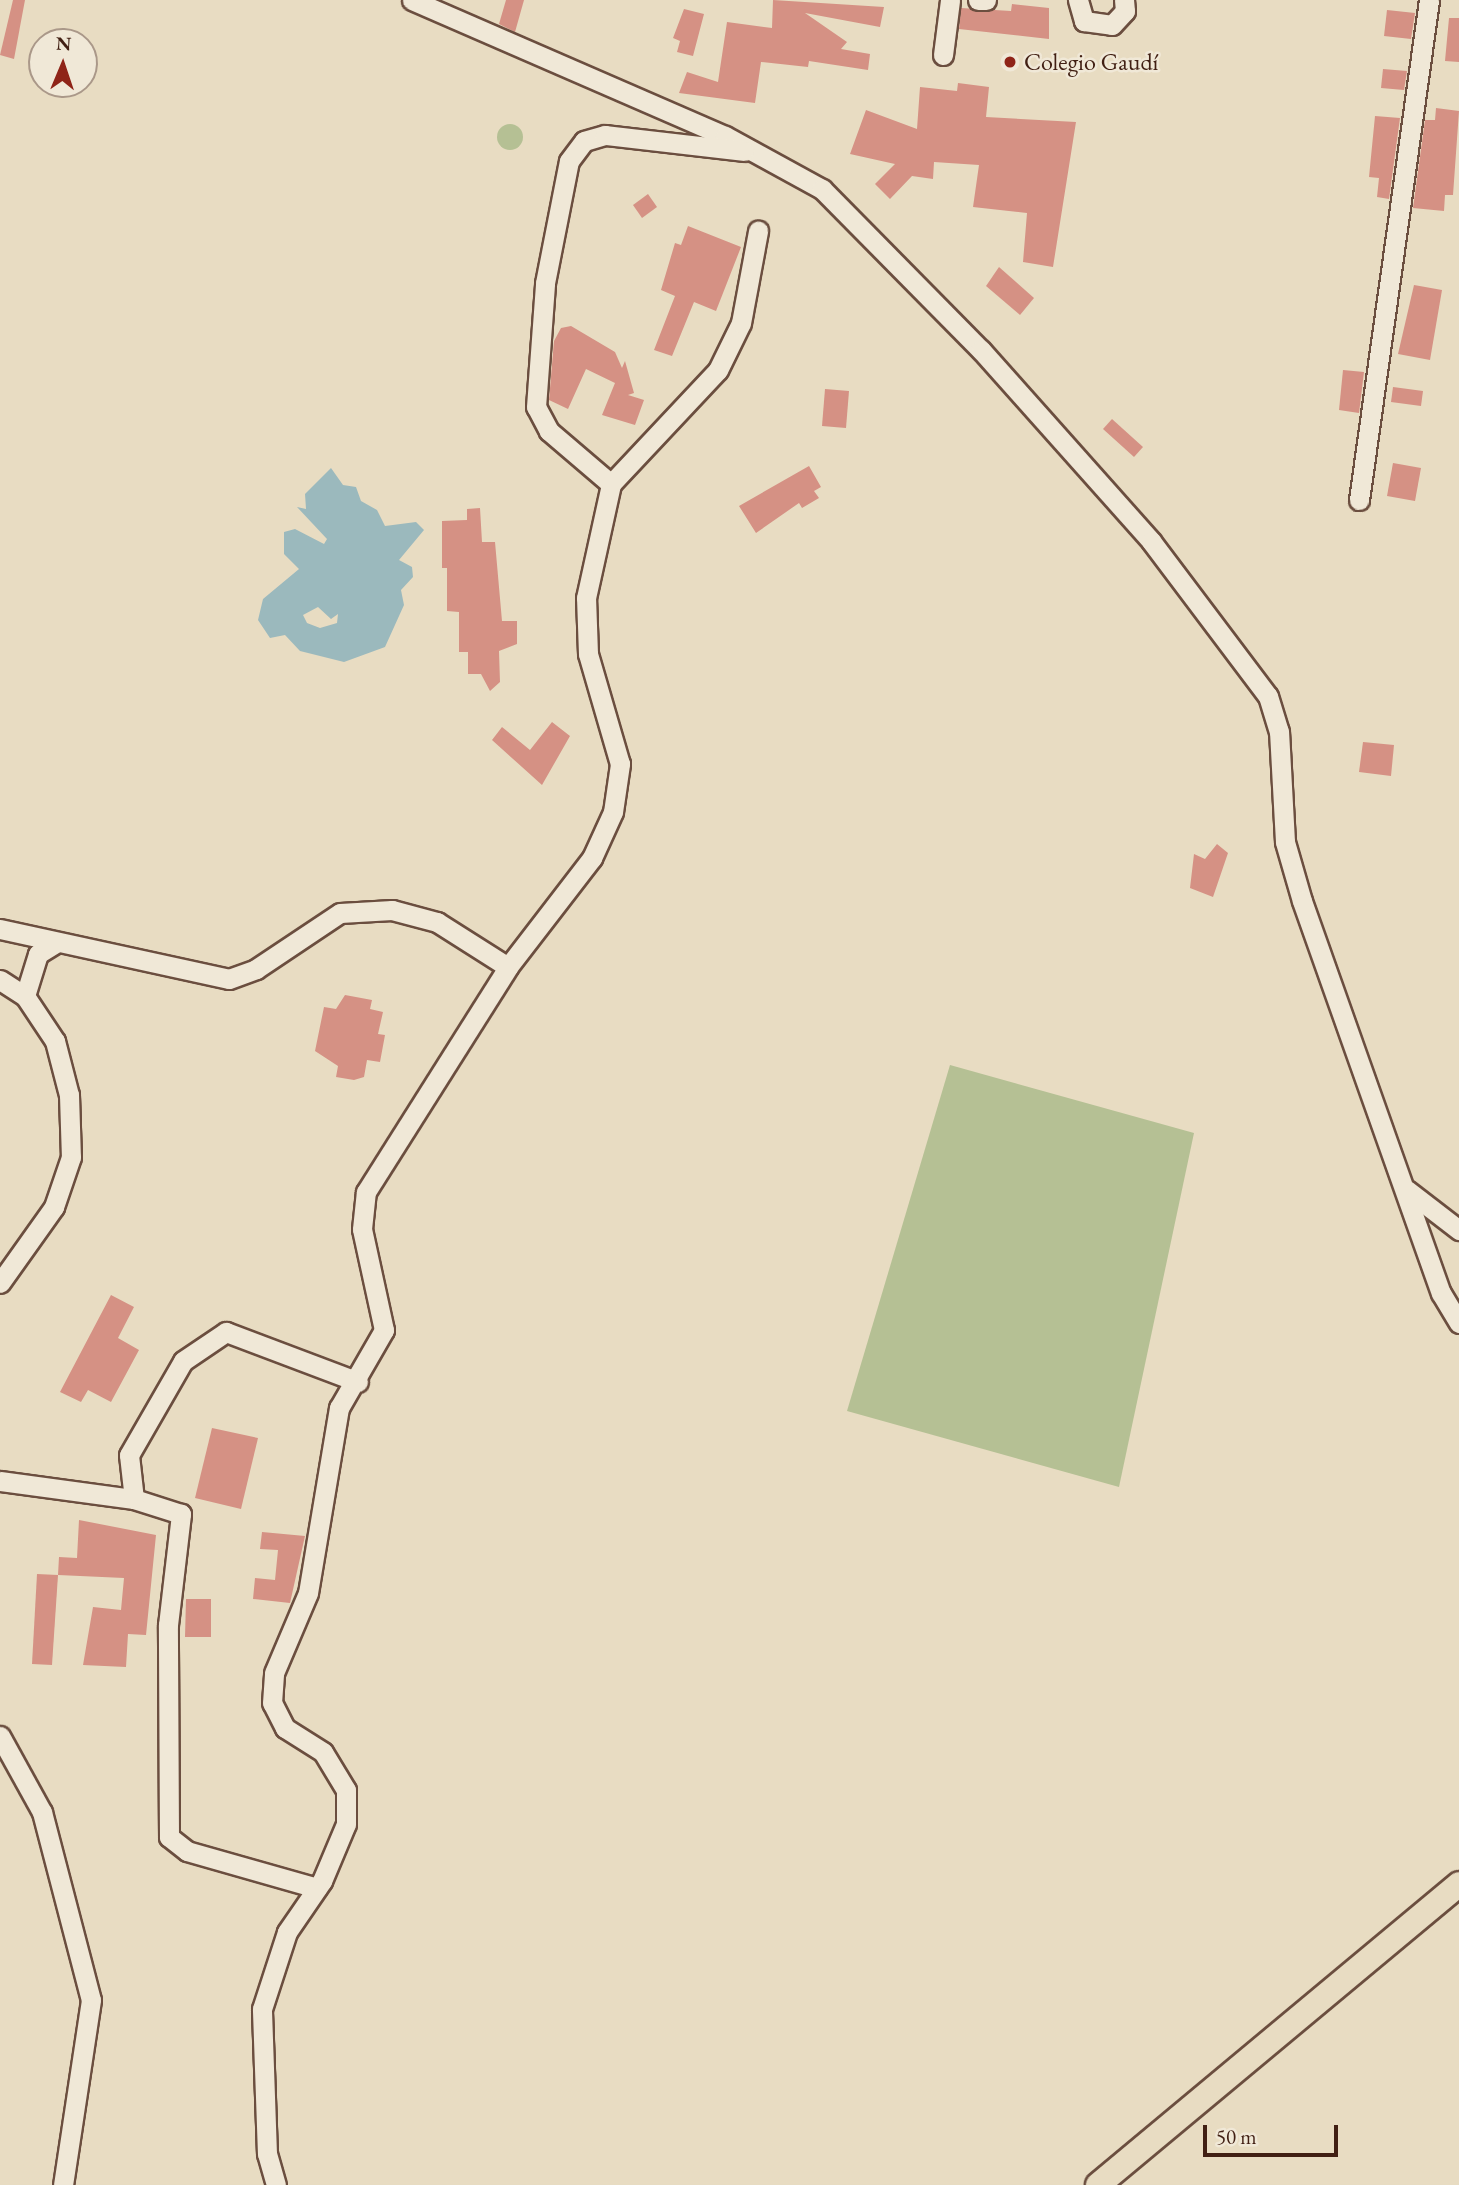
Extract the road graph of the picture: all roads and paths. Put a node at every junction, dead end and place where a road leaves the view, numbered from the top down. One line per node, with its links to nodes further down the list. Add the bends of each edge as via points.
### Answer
1 (412, 0): 9 (street)
2 (950, 0): 8 (street)
3 (978, 0): 4 (street)
4 (986, 0)
5 (1078, 0): 6 (street, via 1084,21 1112,25 1125,11)
6 (1124, 0)
7 (1429, 0): 12 (street)
8 (943, 55)
9 (765, 155): 11 (street, via 605,135 584,141 569,161 545,282 536,407 549,431); 18 (street, via 822,189 981,350 1151,541 1268,696 1279,731 1285,842)
10 (758, 232): 11 (street, via 741,323 718,370)
11 (611, 484): 15 (street, via 586,598 588,654 620,764 612,812 592,858)
12 (1359, 500)
13 (0, 929): 14 (street)
14 (57, 942): 15 (street, via 229,979 256,969 340,913 392,910 438,922); 17 (street, via 38,954)
15 (508, 967): 22 (street, via 366,1192 362,1229 384,1330)
16 (0, 980): 17 (street)
17 (25, 996): 20 (street, via 55,1041 69,1095 71,1157 54,1207)
18 (1407, 1190): 19 (street); 21 (street, via 1441,1293)
19 (1459, 1230)
20 (0, 1283)
21 (1459, 1323)
22 (358, 1382): 24 (street, via 226,1332 200,1343 183,1361 129,1455); 27 (street, via 339,1408 308,1593 274,1673 272,1703 285,1728 323,1752 346,1790 346,1824)
23 (0, 1481): 24 (street)
24 (134, 1499): 27 (street, via 181,1514 168,1625 169,1837 187,1851)
25 (0, 1737): 28 (street, via 41,1812 91,2000)
26 (1459, 1884): 30 (main road)
27 (317, 1888): 29 (street, via 287,1932 262,2009 267,2154)
28 (64, 2185)
29 (276, 2185)
30 (1098, 2185)

